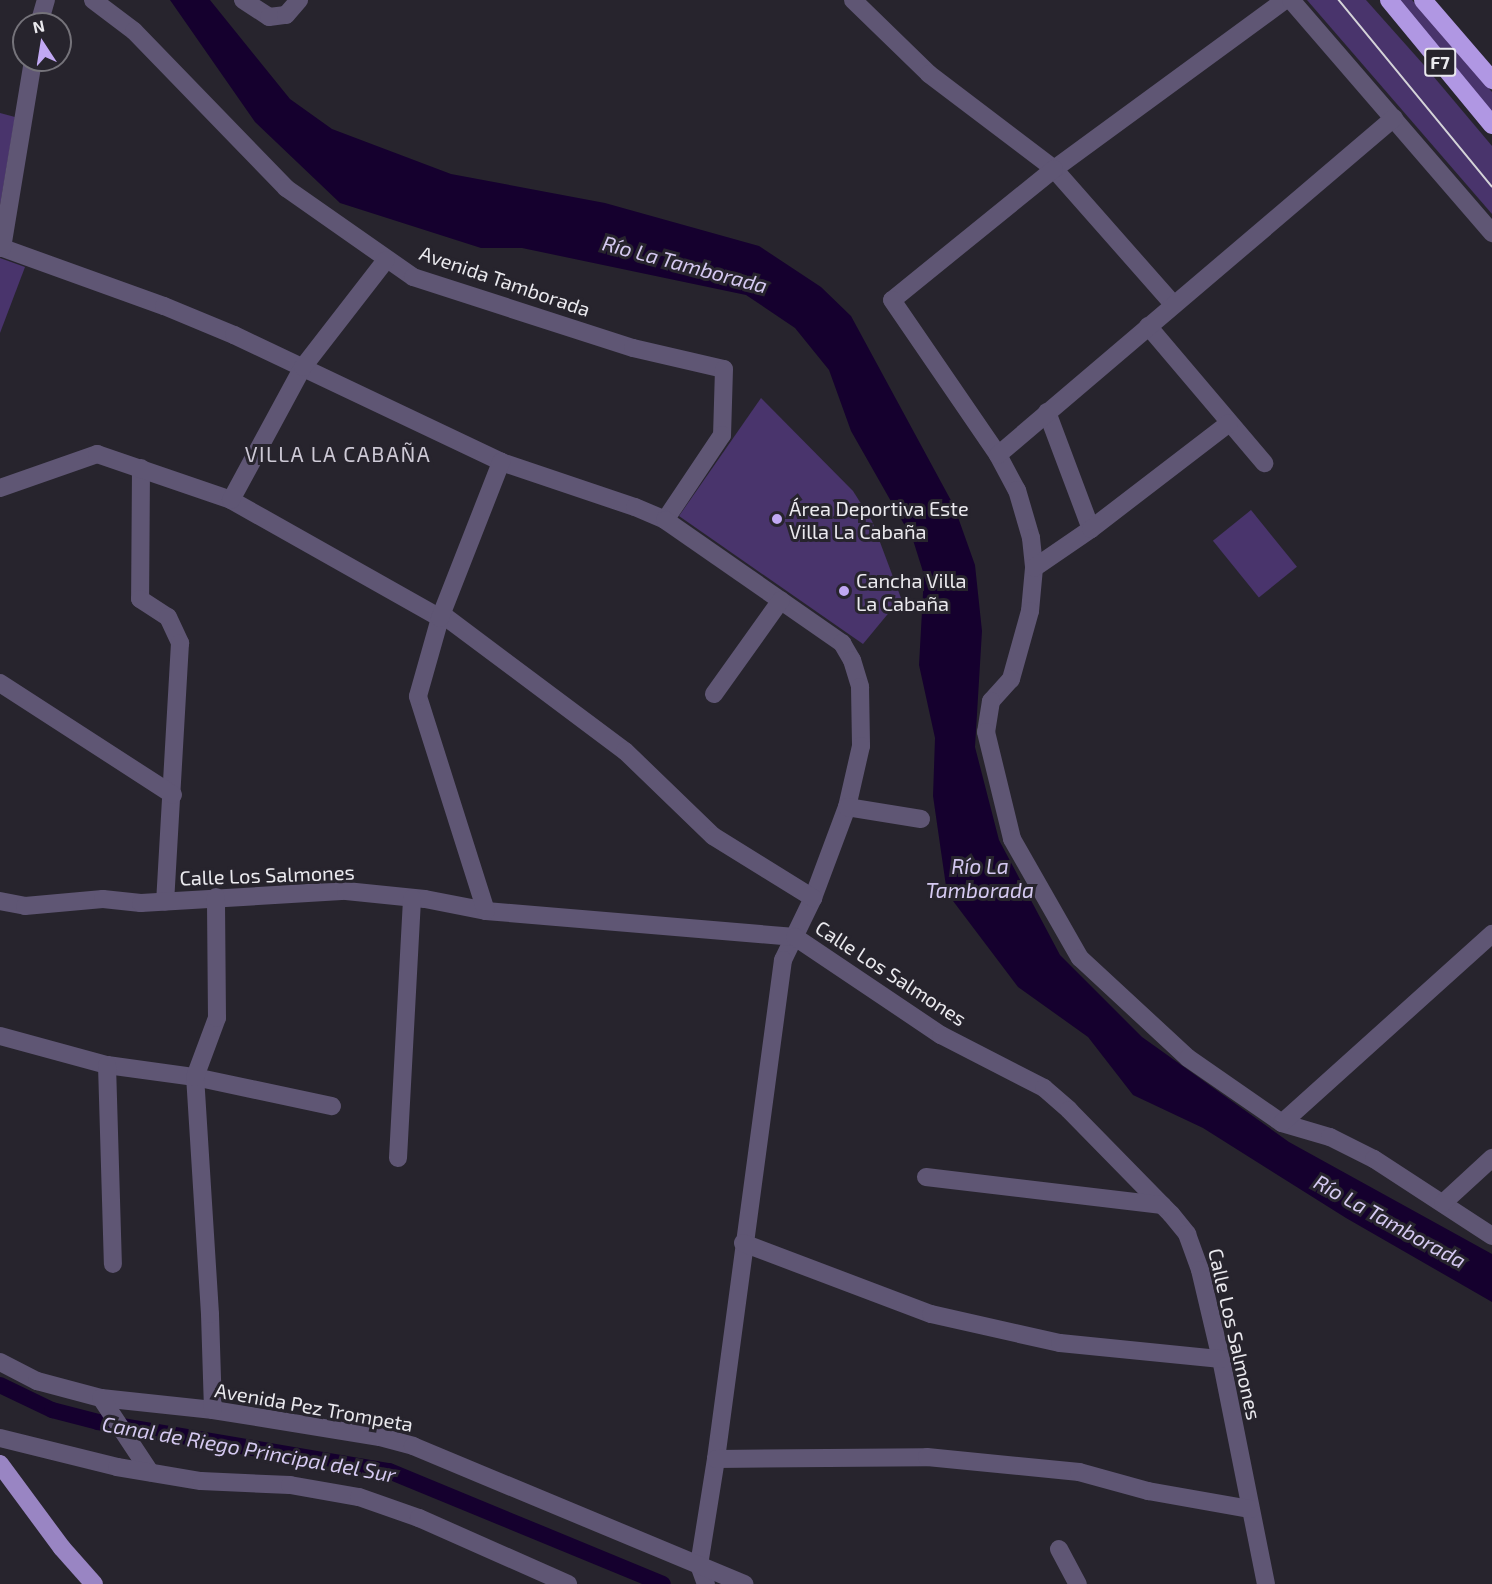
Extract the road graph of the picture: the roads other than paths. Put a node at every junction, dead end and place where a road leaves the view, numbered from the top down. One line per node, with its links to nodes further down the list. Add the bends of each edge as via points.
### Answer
1 (93, 0): 16 (street, Avenida Tamborada, via 134,31 286,188)
2 (243, 0): 3 (street, via 269,17 286,15)
3 (299, 0)
4 (853, 0): 13 (street, via 929,74)
5 (1285, 0): 13 (street)
6 (1291, 0): 11 (street)
7 (1389, 0): 12 (highway, F7)
8 (1423, 0): 10 (highway, F7)
9 (31, 72): 15 (street)
10 (1492, 80)
11 (1394, 118): 14 (street); 17 (street)
12 (1492, 125)
13 (1054, 169): 17 (street); 22 (street, via 892,300)
14 (1492, 233)
15 (1, 247): 19 (street, via 164,306)
16 (386, 260): 19 (street); 28 (street, Avenida Tamborada, via 413,277 633,348 724,369 722,435)
17 (1173, 304): 18 (street)
18 (1148, 326): 20 (street); 21 (street)
19 (303, 367): 23 (street); 27 (street)
20 (1047, 412): 22 (street); 29 (street)
21 (1229, 423): 24 (street); 29 (street)
22 (998, 455): 30 (street, via 1017,489 1031,538)
23 (501, 462): 28 (street); 32 (street)
24 (1264, 462)
25 (141, 468): 26 (street, via 97,454); 27 (street); 35 (street, via 140,599 168,617 180,643)
26 (0, 488)
27 (231, 500): 32 (street)
28 (665, 520): 31 (street)
29 (1091, 529): 30 (street)
30 (1034, 568): 50 (street, via 1030,611 1011,679 991,701 986,732 1012,838 1080,958 1188,1058)
31 (781, 600): 34 (street); 36 (street, via 842,643 852,660 860,687 861,746)
32 (442, 616): 40 (street, via 625,752 713,836); 43 (street, via 418,696)
33 (0, 683): 35 (street)
34 (714, 694)
35 (173, 795): 42 (street)
36 (847, 807): 37 (street); 40 (street)
37 (921, 819)
38 (216, 897): 39 (street, Calle Los Salmones, via 346,891); 42 (street, Calle Los Salmones); 48 (street, via 217,1018)
39 (412, 898): 43 (street, Calle Los Salmones); 51 (street)
40 (813, 898): 45 (street)
41 (0, 901): 42 (street, Calle Los Salmones, via 25,906 103,899)
42 (165, 902)
43 (486, 911): 45 (street, Calle Los Salmones)
44 (1492, 934): 50 (street)
45 (795, 937): 55 (street, Calle Los Salmones, via 941,1035 1044,1088); 57 (street, via 783,960)
46 (0, 1036): 47 (street)
47 (107, 1065): 48 (street); 58 (street)
48 (195, 1077): 49 (street); 62 (street)
49 (332, 1106)
50 (1282, 1122): 54 (street, via 1330,1137 1374,1159)
51 (398, 1158)
52 (1492, 1158): 54 (street)
53 (926, 1177): 55 (street)
54 (1443, 1203): 56 (street)
55 (1162, 1205): 59 (street, Calle Los Salmones, via 1187,1234 1200,1270)
56 (1492, 1236)
57 (743, 1243): 59 (street, via 931,1314 1060,1342); 64 (street)
58 (113, 1264)
59 (1221, 1359): 67 (street, Calle Los Salmones)
60 (0, 1362): 61 (street, Avenida Pez Trompeta, via 37,1381)
61 (101, 1398): 62 (street, Avenida Pez Trompeta); 66 (street)
62 (213, 1410): 69 (street, Avenida Pez Trompeta, via 380,1437 413,1446)
63 (0, 1438): 66 (street)
64 (716, 1459): 67 (street, via 927,1457 1079,1472 1148,1491); 69 (street)
65 (0, 1464): 70 (main road)
66 (147, 1468): 71 (street, via 201,1481 301,1486 359,1497 419,1518)
67 (1250, 1509): 75 (street, Calle Los Salmones)
68 (1059, 1549): 74 (street)
69 (699, 1564): 72 (street); 73 (street, Avenida Pez Trompeta)
70 (94, 1584)
71 (568, 1584)
72 (706, 1584)
73 (744, 1584)
74 (1078, 1584)
75 (1266, 1584)

